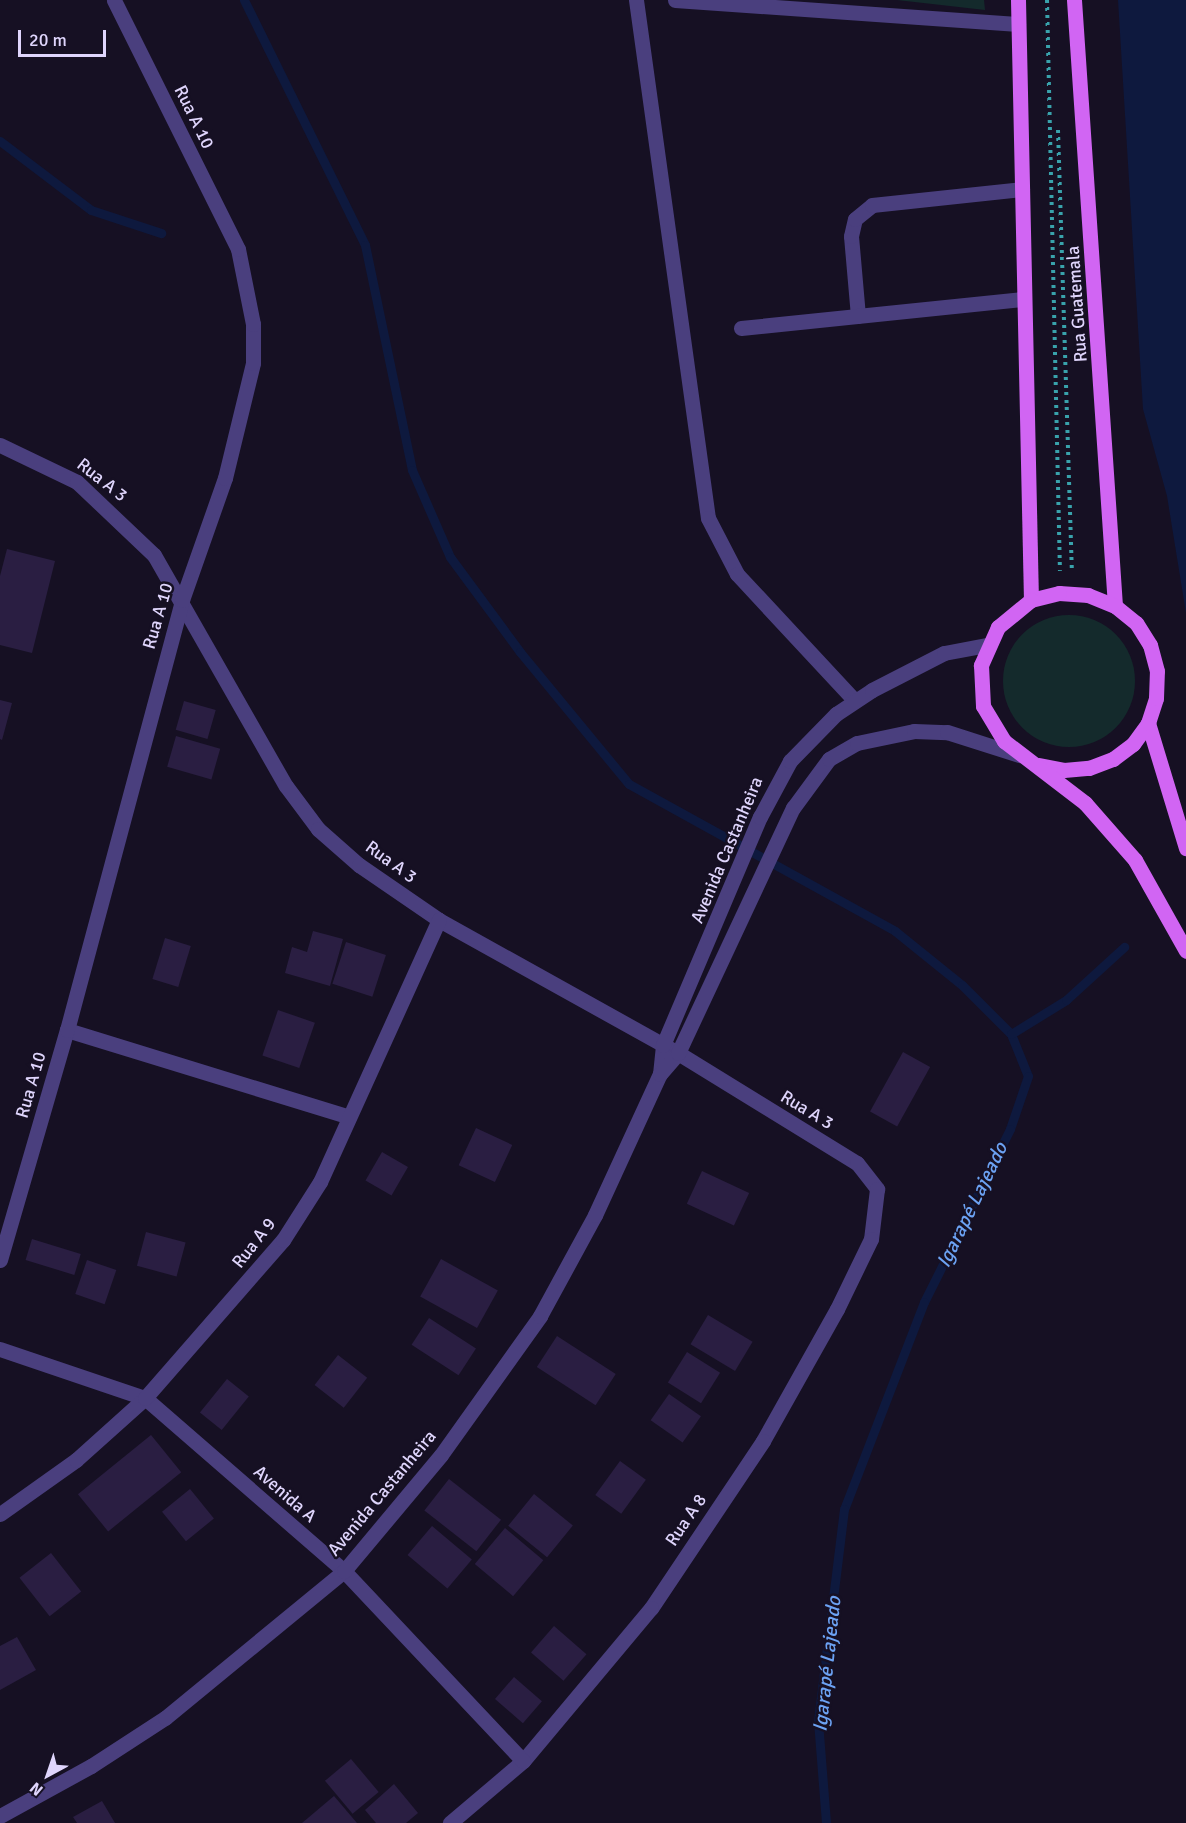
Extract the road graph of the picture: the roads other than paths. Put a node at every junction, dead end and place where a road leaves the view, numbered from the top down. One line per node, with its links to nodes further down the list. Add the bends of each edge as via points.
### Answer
1 (114, 0): 12 (street, Rua A 10, via 238,249 253,324 253,363 225,478)
2 (636, 0): 16 (street, via 708,518 737,574)
3 (675, 0): 6 (street)
4 (1018, 0): 6 (main road)
5 (1074, 0): 14 (main road, Rua Guatemala)
6 (1018, 24): 7 (main road)
7 (1022, 189): 8 (main road); 9 (street, via 872,205 855,219 851,236)
8 (1024, 299): 9 (street); 13 (main road)
9 (858, 316): 10 (street)
10 (741, 328)
11 (0, 447): 12 (street, Rua A 3, via 77,482 154,555)
12 (182, 600): 21 (street, Rua A 3, via 250,726 318,829 359,865); 23 (street, Rua A 10)
13 (1031, 600): 14 (main road, via 1069,593 1088,595); 15 (main road, via 998,627)
14 (1115, 606): 17 (main road, via 1136,623 1150,645 1157,671 1156,698)
15 (987, 645): 16 (street, Avenida Castanheira, via 944,653); 18 (main road, via 981,665 983,706 991,725)
16 (855, 701): 24 (street, Avenida Castanheira, via 811,736 773,788)
17 (1148, 723): 19 (main road, via 1133,744 1113,759 1089,768 1064,770); 20 (main road)
18 (1019, 755): 19 (main road); 25 (street, Avenida Castanheira, via 947,732 914,732 857,743 829,759 808,784)
19 (1039, 765): 22 (main road, via 1085,803 1135,860)
20 (1186, 848)
21 (439, 920): 24 (street, Rua A 3); 27 (street, Rua A 9)
22 (1186, 951)
23 (67, 1030): 27 (street); 29 (street, Rua A 10)
24 (663, 1045): 25 (street, Rua A 3); 26 (street, Avenida Castanheira)
25 (678, 1053): 26 (street, Avenida Castanheira); 28 (street, Rua A 3, via 857,1163)
26 (660, 1074): 33 (street, Avenida Castanheira, via 595,1215 540,1316 441,1455)
27 (347, 1116): 31 (street, Rua A 9, via 320,1182 283,1240)
28 (878, 1189): 34 (street, Rua A 8, via 871,1239 837,1309 763,1441 651,1608)
29 (0, 1260)
30 (0, 1349): 31 (street, Avenida A)
31 (145, 1398): 32 (street, Rua A 9, via 76,1460); 33 (street, Avenida A)
32 (0, 1514)
33 (344, 1571): 34 (street, Avenida A); 35 (street, Avenida Castanheira, via 165,1718 91,1766)
34 (523, 1761): 36 (street, Rua A 8)
35 (0, 1816)
36 (450, 1823)

